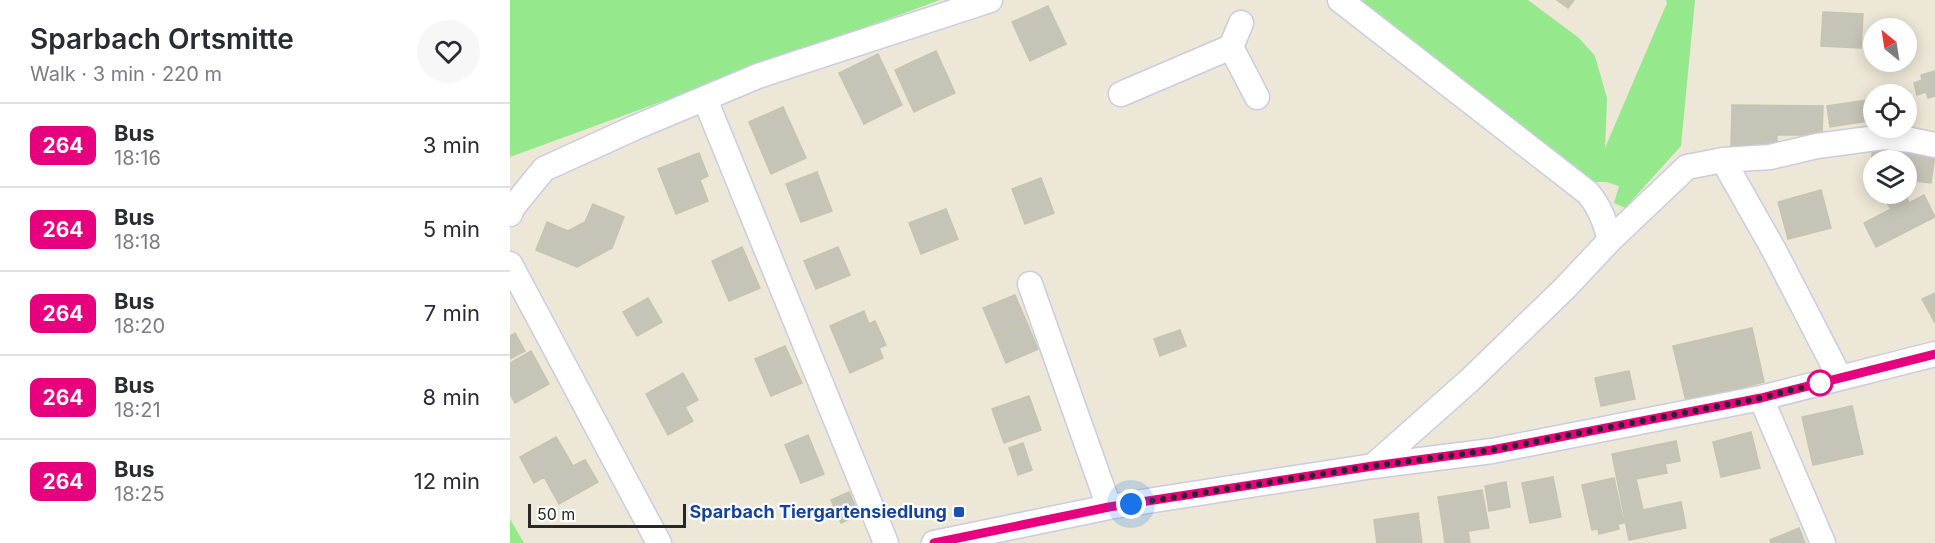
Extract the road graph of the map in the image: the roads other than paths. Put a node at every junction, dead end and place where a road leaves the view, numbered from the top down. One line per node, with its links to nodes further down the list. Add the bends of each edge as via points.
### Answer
1 (990, 0): 7 (street, via 758,76)
2 (1340, 0): 11 (street, via 1588,193 1604,217)
3 (1241, 23): 4 (street)
4 (1231, 46): 5 (street); 6 (street)
5 (1121, 94)
6 (1257, 97)
7 (705, 99): 10 (street, via 544,169); 20 (street)
8 (1935, 145): 9 (street, via 1884,137 1770,157)
9 (1723, 160): 11 (street, via 1687,167); 15 (street)
10 (510, 214)
11 (1610, 240): 17 (street, via 1471,379)
12 (510, 264): 19 (street)
13 (1030, 285): 18 (street)
14 (1935, 354): 15 (street)
15 (1840, 378): 16 (street)
16 (1761, 398): 17 (street, via 1492,450); 22 (street)
17 (1373, 466): 18 (street)
18 (1109, 507): 21 (street)
19 (659, 543)
20 (886, 543)
21 (934, 543)
22 (1823, 543)

